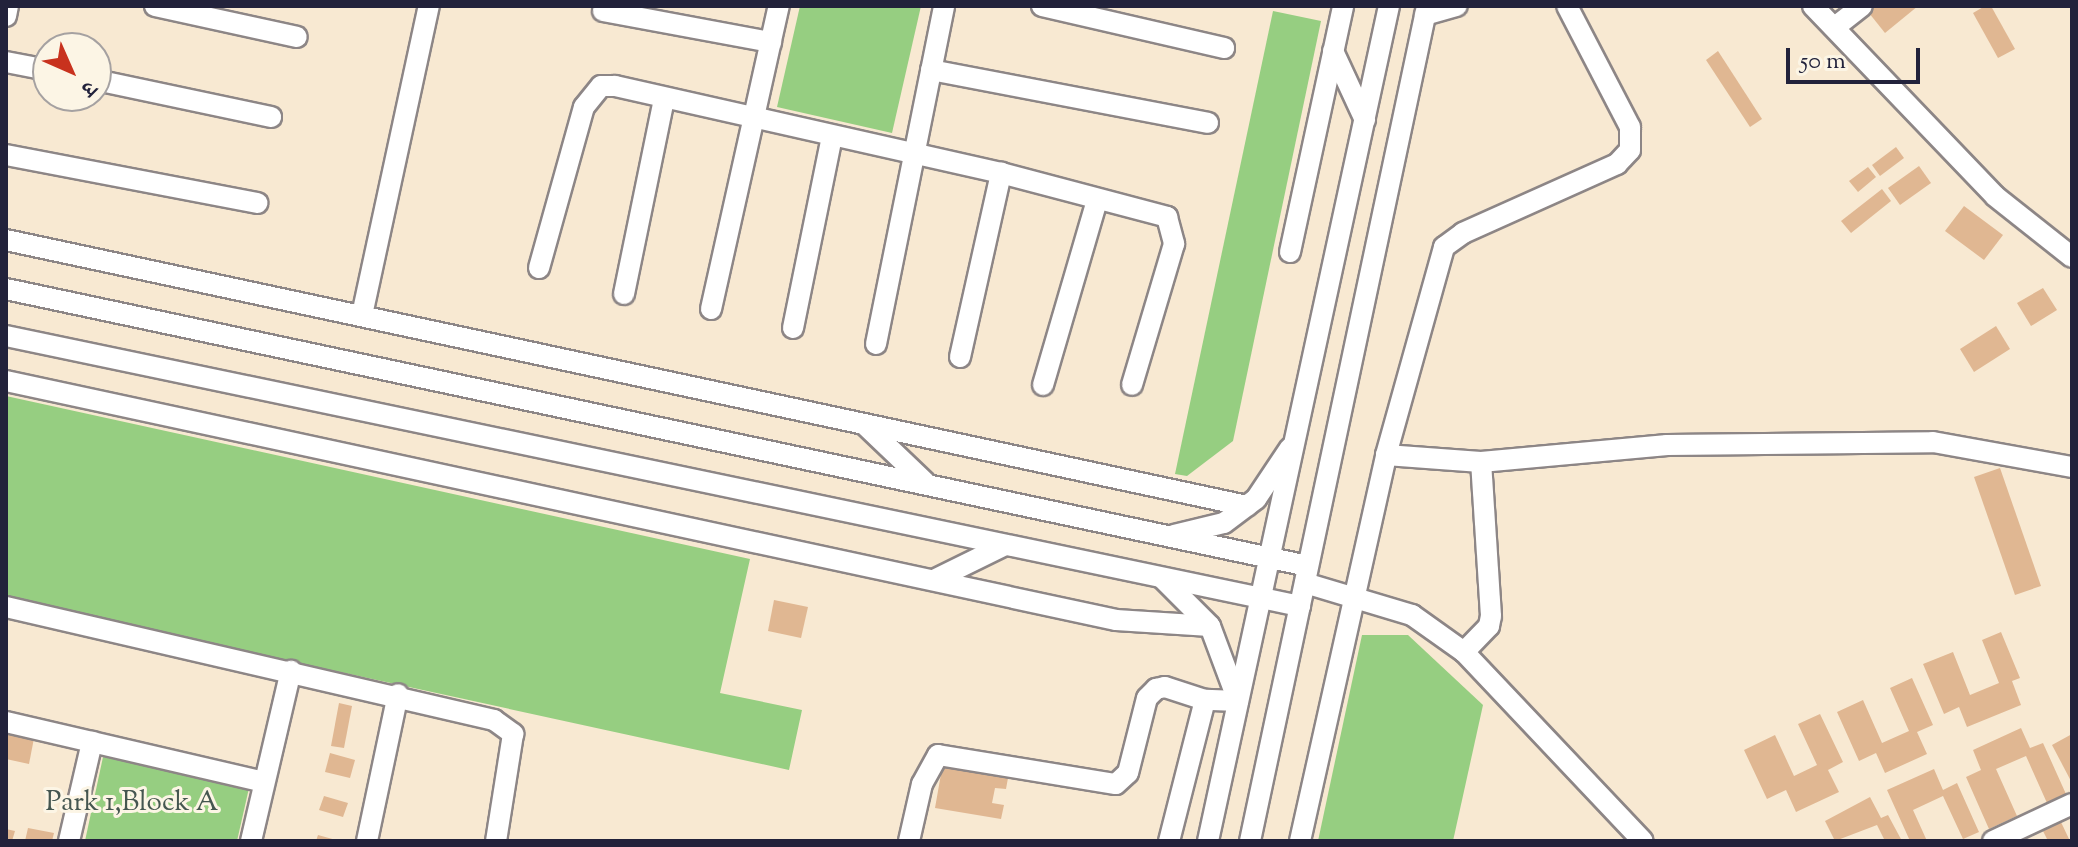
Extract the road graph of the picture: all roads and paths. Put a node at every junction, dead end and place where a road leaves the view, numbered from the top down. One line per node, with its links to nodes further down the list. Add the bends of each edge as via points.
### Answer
1 (8, 6): 15 (street)
2 (155, 6): 17 (street)
3 (429, 6): 43 (street)
4 (779, 6): 18 (street)
5 (944, 6): 23 (street)
6 (1042, 6): 19 (street)
7 (1343, 6): 20 (street)
8 (1389, 6): 28 (street)
9 (1457, 6): 14 (street)
10 (1567, 6): 53 (street, via 1630,127 1630,150 1617,164 1463,233 1444,247)
11 (1813, 6): 16 (street)
12 (1862, 6): 16 (street)
13 (603, 11): 18 (street)
14 (1426, 11): 61 (street)
15 (6, 16)
16 (1835, 27): 38 (street, via 1995,196)
17 (297, 37)
18 (771, 42): 27 (street)
19 (1224, 48)
20 (1333, 51): 28 (street); 37 (street)
21 (6, 62): 22 (street)
22 (32, 67)
23 (931, 70): 29 (street); 32 (street)
24 (112, 83): 26 (street)
25 (664, 99): 27 (street); 39 (street, via 615,86 601,86 592,96 584,107); 41 (street)
26 (271, 117)
27 (754, 119): 30 (street); 42 (street)
28 (1365, 120): 52 (street)
29 (1208, 123)
30 (832, 136): 32 (street); 44 (street)
31 (6, 155): 35 (street)
32 (914, 155): 33 (street); 46 (street)
33 (1001, 173): 34 (street); 47 (street)
34 (1097, 200): 49 (street); 50 (street, via 1167,217 1173,225 1174,244)
35 (257, 203)
36 (6, 240): 43 (street)
37 (1290, 252)
38 (2072, 257)
39 (539, 268)
40 (6, 289): 56 (street)
41 (624, 294)
42 (711, 309)
43 (362, 315): 51 (street)
44 (793, 328)
45 (6, 336): 59 (street)
46 (876, 344)
47 (960, 357)
48 (6, 381): 63 (street)
49 (1043, 385)
50 (1132, 385)
51 (864, 424): 56 (street); 57 (street)
52 (1295, 442): 57 (street); 60 (street)
53 (1386, 455): 54 (street); 65 (street)
54 (1481, 462): 55 (street, via 1667,445 1933,442); 69 (street, via 1491,616 1489,626)
55 (2072, 467)
56 (926, 483): 58 (street)
57 (1247, 506): 58 (street, via 1224,523)
58 (1171, 536): 60 (street)
59 (1005, 545): 62 (street); 63 (street)
60 (1270, 557): 61 (street); 64 (street)
61 (1306, 574): 65 (street); 66 (street)
62 (1160, 577): 64 (street); 68 (street)
63 (936, 579): 68 (street, via 1116,620)
64 (1261, 598): 66 (street); 73 (street)
65 (1352, 598): 69 (street, via 1412,615); 86 (street)
66 (1300, 606): 85 (street)
67 (6, 607): 70 (street)
68 (1210, 626): 73 (street)
69 (1464, 652): 87 (street)
70 (291, 671): 71 (street); 76 (street)
71 (398, 694): 80 (street); 81 (street, via 494,720 513,734)
72 (1205, 700): 73 (street); 82 (street, via 1156,689 1147,698 1128,773 1116,784 938,755 922,784); 83 (street)
73 (1238, 701): 84 (street)
74 (6, 722): 75 (street)
75 (92, 742): 76 (street); 78 (street)
76 (263, 782): 79 (street)
77 (2072, 804): 88 (street)
78 (69, 841)
79 (251, 841)
80 (367, 841)
81 (496, 841)
82 (909, 841)
83 (1169, 841)
84 (1208, 841)
85 (1250, 841)
86 (1300, 841)
87 (1643, 841)
88 (1993, 841)

